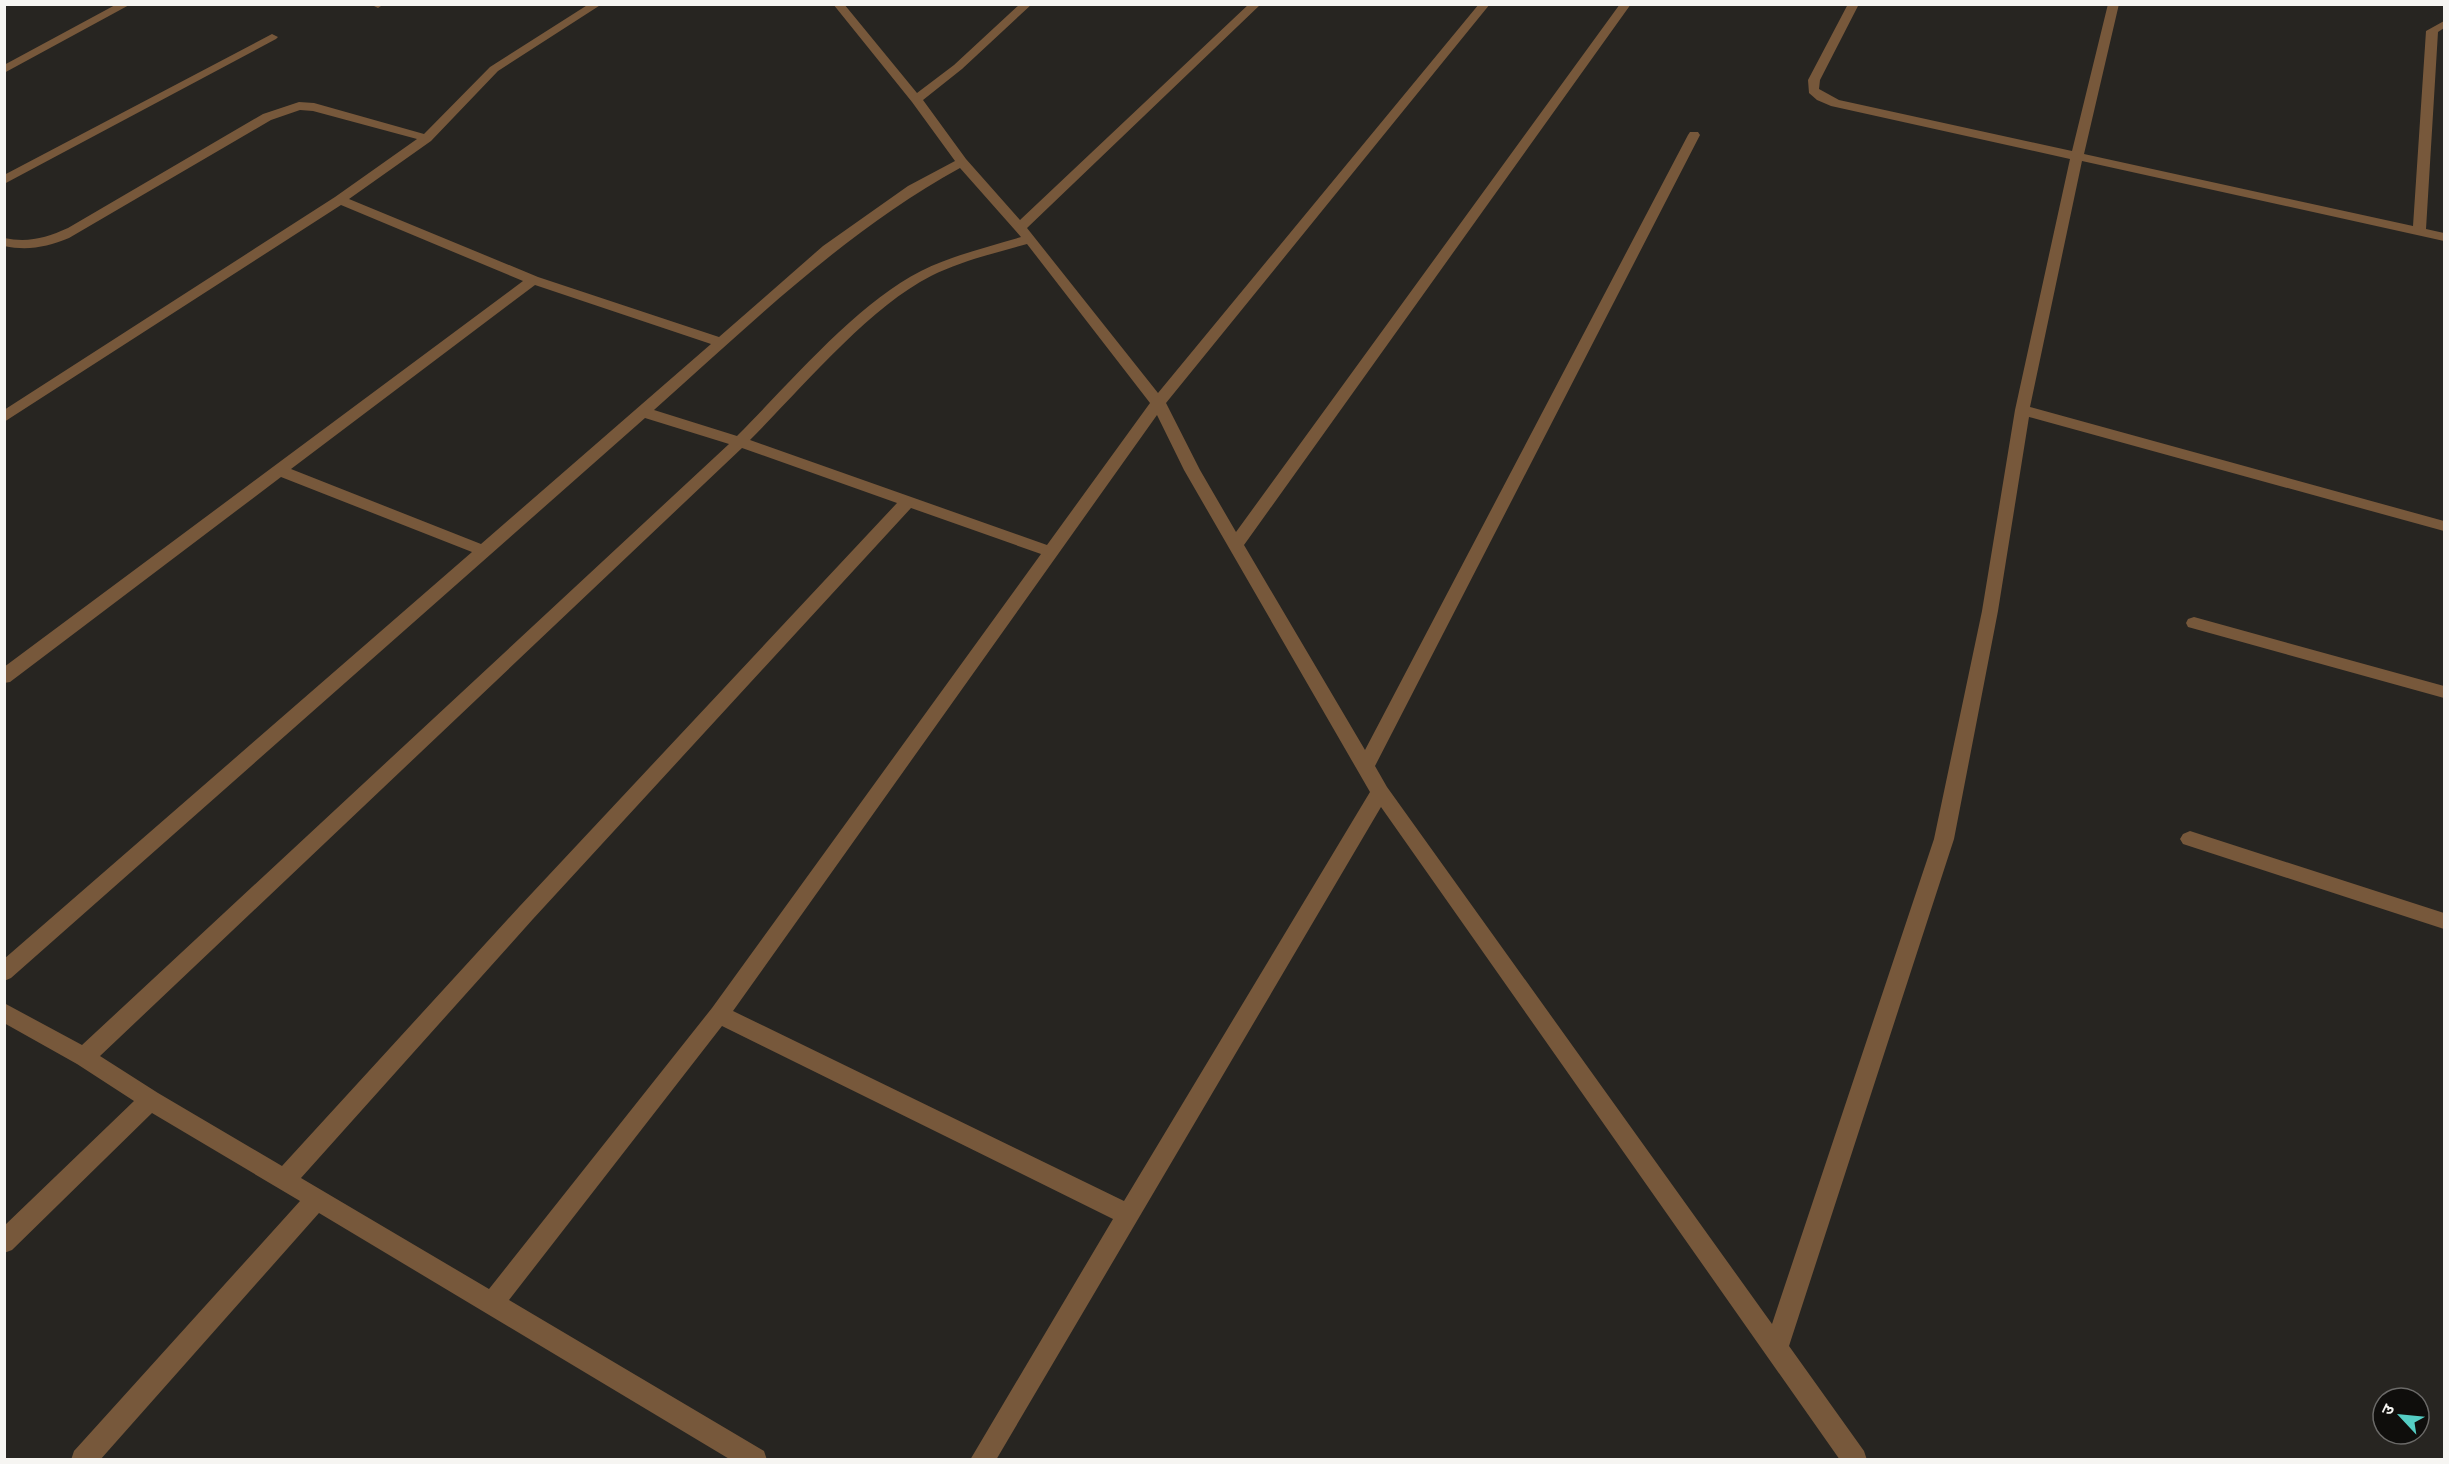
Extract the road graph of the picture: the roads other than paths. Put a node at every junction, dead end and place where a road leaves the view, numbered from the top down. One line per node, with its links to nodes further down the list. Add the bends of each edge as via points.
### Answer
1 (126, 4): 12 (street)
2 (597, 4): 15 (street, via 494,69)
3 (838, 4): 13 (street)
4 (1027, 4): 13 (street)
5 (1256, 4): 21 (street)
6 (1485, 4): 26 (street)
7 (1626, 4): 34 (street)
8 (1854, 4): 16 (street, via 1814,80 1814,90 1821,97)
9 (2114, 4): 16 (street)
10 (2445, 24): 20 (street, via 2432,32)
11 (272, 37): 18 (street)
12 (4, 70)
13 (916, 99): 17 (street)
14 (1694, 135): 40 (street)
15 (427, 138): 19 (street); 23 (street, via 299,106 267,117 73,231 23,247)
16 (2077, 157): 20 (street); 27 (street)
17 (962, 162): 21 (street); 25 (street, via 914,189 828,249)
18 (4, 180)
19 (340, 200): 24 (street); 29 (street)
20 (2419, 231): 22 (street)
21 (1025, 233): 26 (street); 30 (street, via 927,273 901,288 850,331)
22 (2445, 237)
23 (4, 243)
24 (533, 280): 25 (street); 31 (street)
25 (722, 343): 28 (street)
26 (1158, 403): 34 (street); 36 (street)
27 (2022, 410): 33 (street); 54 (street, via 1996,577 1944,839)
28 (643, 412): 30 (street); 35 (street)
29 (4, 417)
30 (740, 442): 32 (street); 47 (street)
31 (280, 471): 35 (street); 38 (street)
32 (908, 501): 36 (street); 49 (street)
33 (2445, 526)
34 (1235, 545): 40 (street)
35 (484, 551): 44 (street)
36 (1051, 552): 46 (street)
37 (2194, 623): 39 (street)
38 (4, 677)
39 (2445, 692)
40 (1365, 767): 41 (street)
41 (1380, 792): 51 (street); 54 (street)
42 (2190, 839): 43 (street)
43 (2445, 921)
44 (4, 972)
45 (4, 1012): 47 (street)
46 (719, 1014): 51 (street); 53 (street)
47 (84, 1057): 48 (street)
48 (150, 1100): 49 (street); 52 (street)
49 (284, 1180): 50 (street)
50 (317, 1199): 53 (street); 55 (street)
51 (1128, 1215): 57 (street)
52 (4, 1242)
53 (492, 1303): 56 (street)
54 (1776, 1348): 58 (street)
55 (83, 1460)
56 (755, 1460)
57 (982, 1460)
58 (1855, 1460)

